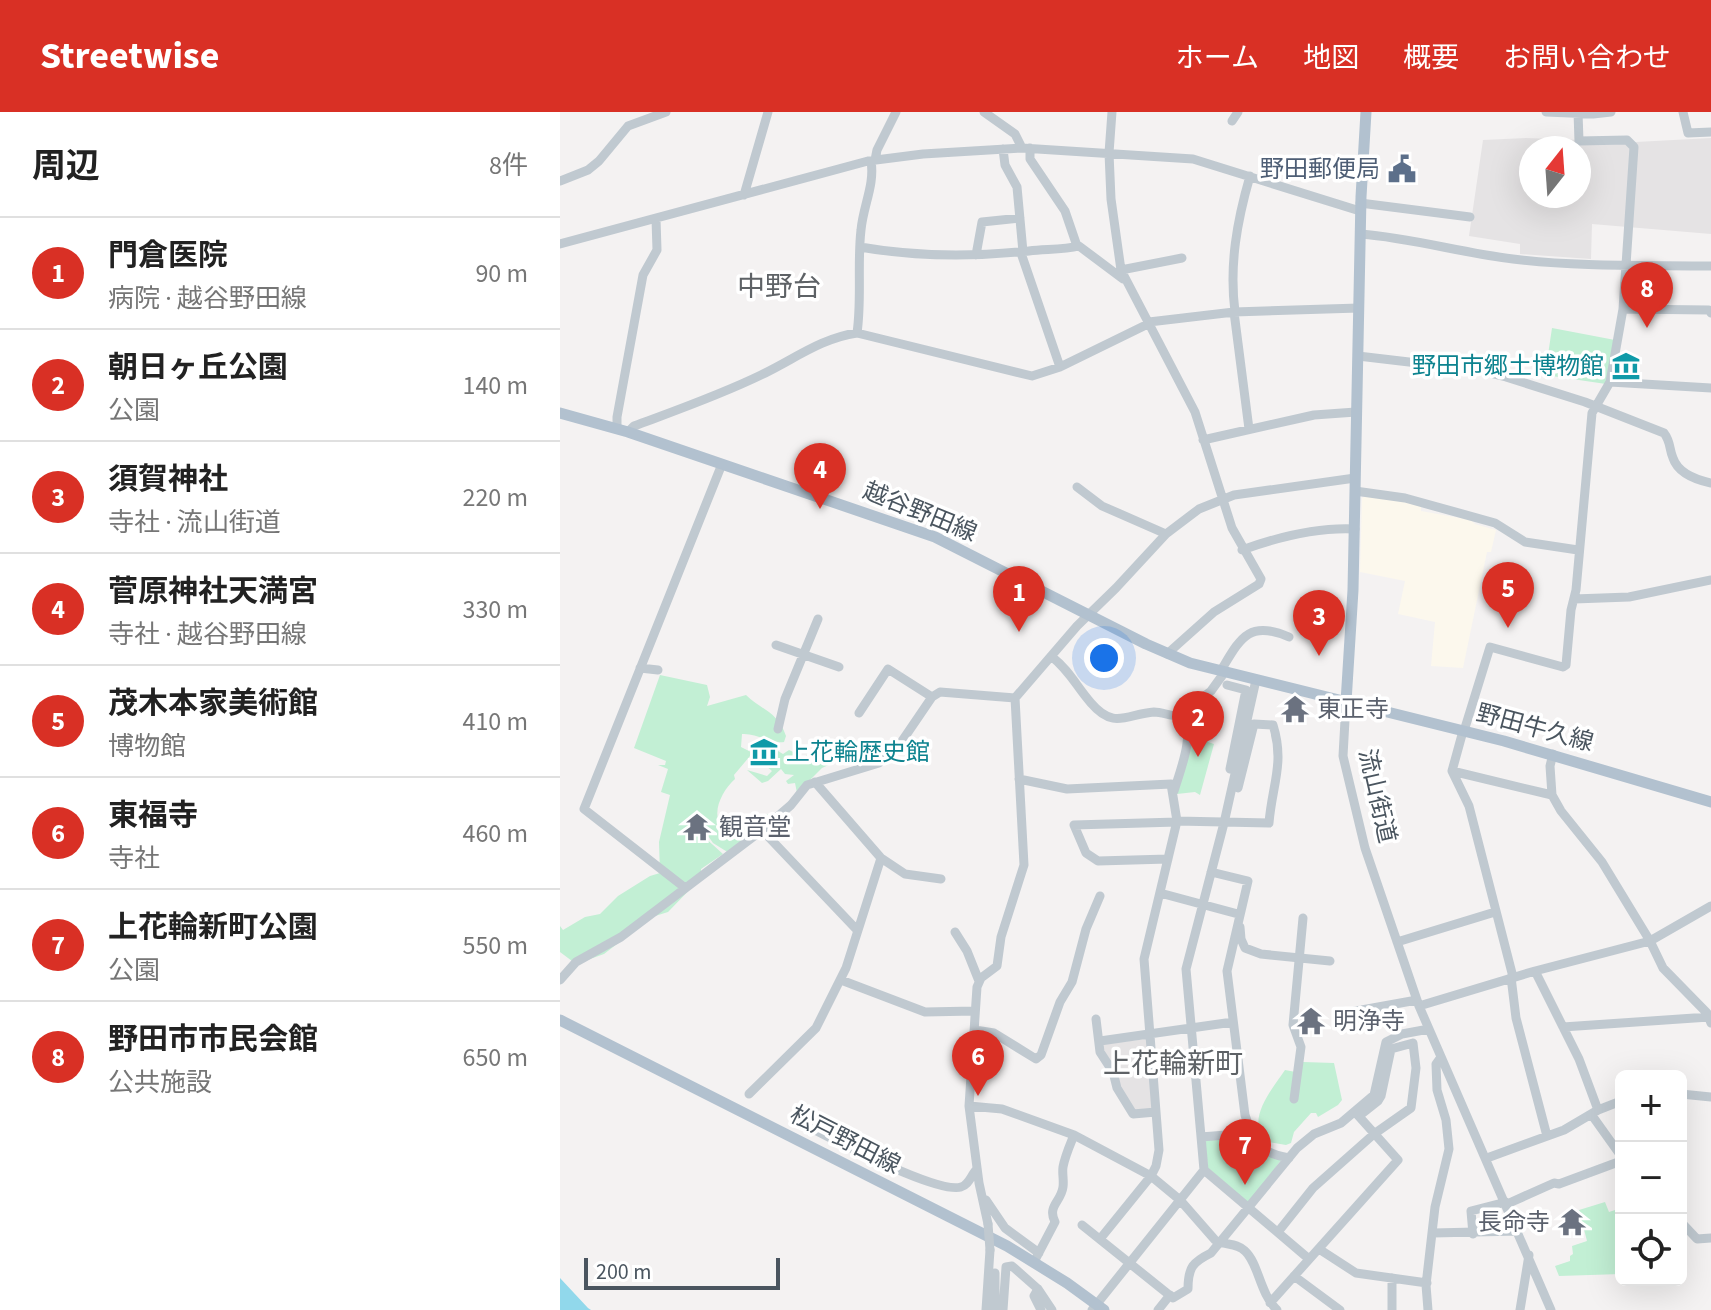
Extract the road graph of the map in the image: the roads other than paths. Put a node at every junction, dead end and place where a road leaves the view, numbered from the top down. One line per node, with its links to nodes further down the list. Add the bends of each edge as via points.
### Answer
1 (666, 112): 17 (street, via 628,126 588,170)
2 (768, 112): 18 (street)
3 (896, 112): 15 (street)
4 (1112, 112): 14 (street)
5 (1366, 112): 19 (main road, 流山街道)
6 (1546, 112): 9 (street)
7 (1611, 112): 9 (street)
8 (1683, 112): 11 (street, via 1688,133)
9 (1578, 113): 30 (street, via 1579,141 1627,140 1634,147)
10 (991, 114): 12 (street)
11 (1711, 132)
12 (1026, 148): 13 (street); 14 (street); 25 (street, via 1065,211)
13 (1003, 149): 15 (street); 21 (street, via 1017,187)
14 (1109, 153): 16 (street, via 1193,159); 32 (street)
15 (873, 160): 18 (street); 26 (street)
16 (1250, 176): 19 (street); 36 (street, via 1234,237)
17 (560, 181)
18 (744, 195): 22 (street)
19 (1360, 207): 20 (street); 23 (main road, 流山街道)
20 (1470, 217)
21 (1020, 218): 27 (street); 28 (street, via 982,222)
22 (656, 219): 24 (street); 48 (street, via 657,250 643,275 617,417)
23 (1361, 234): 30 (street, via 1514,259); 34 (main road, 流山街道)
24 (560, 244)
25 (1077, 246): 27 (street); 33 (street)
26 (860, 247): 28 (street); 39 (street)
27 (1022, 253): 28 (street); 41 (street)
28 (976, 255)
29 (1182, 258): 32 (street)
30 (1626, 265): 31 (street); 35 (street)
31 (1711, 266)
32 (1121, 270): 33 (street)
33 (1126, 281): 38 (street)
34 (1359, 308): 36 (street); 40 (main road, 流山街道)
35 (1623, 309): 37 (street); 42 (street)
36 (1234, 312): 38 (street); 47 (street)
37 (1711, 313)
38 (1150, 322): 41 (street); 49 (street, via 1195,412)
39 (857, 333): 41 (street, via 1030,378); 48 (street, via 827,339 714,396)
40 (1358, 356): 44 (street, via 1477,370); 45 (main road, 流山街道)
41 (1060, 367)
42 (1610, 382): 43 (street); 44 (street)
43 (1711, 388)
44 (1596, 408): 52 (street, via 1664,433 1679,469); 59 (street)
45 (1356, 412): 47 (street); 51 (main road, 流山街道)
46 (560, 413): 48 (main road, 越谷野田線)
47 (1249, 429): 49 (street)
48 (622, 430): 50 (main road, 越谷野田線)
49 (1203, 440): 55 (street)
50 (722, 464): 62 (main road, 越谷野田線, via 935,537); 70 (street)
51 (1355, 478): 54 (main road, 流山街道); 55 (street)
52 (1711, 483)
53 (1077, 487): 57 (street, via 1102,506)
54 (1355, 491): 56 (main road, 流山街道); 59 (street, via 1405,498 1495,523 1525,542)
55 (1223, 499): 57 (street, via 1199,509); 58 (street)
56 (1355, 529): 58 (street, via 1276,538); 76 (main road, 流山街道)
57 (1166, 534): 62 (street)
58 (1242, 550): 66 (street, via 1261,579 1259,584 1214,612)
59 (1578, 550): 61 (street)
60 (1711, 580): 61 (street, via 1629,597)
61 (1574, 599): 80 (street, via 1566,665 1490,647)
62 (1089, 615): 66 (main road, 越谷野田線); 68 (street)
63 (818, 619): 67 (street)
64 (1289, 637): 72 (street, via 1273,630 1251,631)
65 (776, 645): 67 (street)
66 (1167, 654): 72 (main road, 越谷野田線)
67 (804, 655): 69 (street); 79 (street)
68 (1051, 656): 75 (street); 78 (street, via 1092,705 1109,717)
69 (839, 667)
70 (640, 668): 71 (street); 95 (street, via 584,809)
71 (658, 670)
72 (1224, 676): 73 (main road, 越谷野田線); 78 (street); 89 (street, via 1246,690)
73 (1256, 680): 76 (main road, 越谷野田線); 89 (street)
74 (932, 697): 75 (street, via 940,692); 77 (street, via 888,669); 84 (street, via 900,744 879,763)
75 (1015, 698): 83 (street)
76 (1346, 702): 80 (main road, 野田牛久線); 106 (street, 流山街道, via 1346,773)
77 (859, 713)
78 (1183, 713): 85 (street, via 1187,738)
79 (778, 729)
80 (1464, 731): 81 (main road, 野田牛久線); 82 (street)
81 (1553, 754): 86 (street); 87 (main road, 野田牛久線)
82 (1452, 771): 86 (street); 100 (street, via 1469,806)
83 (1019, 779): 85 (street, via 1067,789 1171,784); 113 (street, via 1022,873 997,966)
84 (815, 782): 90 (street); 91 (street)
85 (1173, 794): 88 (street)
86 (1552, 795): 105 (street, via 1602,862)
87 (1711, 802)
88 (1177, 821): 89 (street); 92 (street); 92 (street, via 1074,825 1086,853 1098,861)
89 (1224, 823): 89 (street, via 1269,823 1280,753 1273,725 1254,724); 93 (street)
90 (762, 830): 95 (street); 103 (street)
91 (881, 858): 94 (street, via 907,875); 103 (street)
92 (1168, 859): 96 (street)
93 (1211, 872): 98 (street); 101 (street, via 1248,881)
94 (941, 879)
95 (684, 887): 111 (street, via 621,937 576,962)
96 (1160, 893): 98 (street); 125 (street, via 1144,959)
97 (1100, 896): 124 (street, via 1041,1055 1036,1059 994,1033)
98 (1203, 905): 101 (street); 122 (street, via 1186,969)
99 (1711, 906): 105 (street)
100 (1495, 912): 106 (street); 110 (street)
101 (1238, 917): 107 (street, via 1245,948); 120 (street, via 1227,971)
102 (1303, 918): 107 (street)
103 (857, 930): 112 (street)
104 (955, 932): 113 (street)
105 (1650, 941): 109 (street); 119 (street, via 1668,974)
106 (1397, 942): 114 (street, 流山街道)
107 (1300, 959): 108 (street); 131 (street, via 1293,1025 1301,1047)
108 (1330, 961)
109 (1535, 971): 110 (street); 121 (street)
110 (1512, 977): 114 (street); 141 (street, via 1516,1018)
111 (560, 980)
112 (841, 980): 115 (street, via 922,1012); 128 (street, via 813,1033)
113 (979, 981): 115 (street)
114 (1418, 1003): 116 (street); 123 (street, 流山街道)
115 (974, 1011): 124 (street)
116 (1345, 1013)
117 (1096, 1019): 126 (street)
118 (560, 1020): 165 (main road, 松戸野田線)
119 (1710, 1020): 121 (street)
120 (1233, 1022): 122 (street); 138 (street)
121 (1563, 1027): 135 (street)
122 (1191, 1028): 125 (street); 142 (street)
123 (1429, 1029): 127 (street, 流山街道); 136 (street, via 1386,1042 1376,1092)
124 (975, 1030): 133 (street)
125 (1150, 1033): 126 (street); 134 (street)
126 (1100, 1041): 134 (street, via 1100,1052 1133,1114)
127 (1441, 1057): 145 (street, 流山街道); 158 (street, via 1436,1064 1437,1090 1449,1149)
128 (749, 1094)
129 (1687, 1095): 130 (street)
130 (1711, 1097)
131 (1294, 1099)
132 (1615, 1104): 135 (street)
133 (969, 1106): 140 (street, via 1002,1109); 147 (street)
134 (1156, 1112): 149 (street, via 1159,1150)
135 (1595, 1112): 141 (street); 143 (street)
136 (1357, 1114): 139 (street); 139 (street, via 1381,1096 1391,1049 1413,1043 1411,1108); 144 (street, via 1314,1134)
137 (811, 1128): 147 (street, via 905,1173 957,1188 966,1185)
138 (1251, 1133): 142 (street); 144 (street, via 1269,1153)
139 (1374, 1134): 157 (street, via 1313,1188); 163 (street, via 1398,1160)
140 (1074, 1135): 149 (street); 165 (street, via 1062,1170 1064,1186 1053,1204 1052,1232)
141 (1547, 1136): 145 (street)
142 (1201, 1137): 148 (street)
143 (1615, 1147)
144 (1289, 1158): 153 (street)
145 (1487, 1158): 152 (street, 流山街道)
146 (1615, 1161): 152 (street)
147 (977, 1169): 150 (street)
148 (1204, 1170): 151 (street); 153 (street)
149 (1151, 1176): 151 (street); 161 (street)
150 (982, 1194): 165 (street, via 1005,1228); 168 (street, bridge)
151 (1180, 1200): 162 (street); 167 (street)
152 (1506, 1203): 156 (street, 流山街道); 159 (street, via 1471,1211)
153 (1249, 1207): 157 (street); 162 (street)
154 (1082, 1225): 161 (street)
155 (1687, 1227): 160 (street, via 1697,1239)
156 (1518, 1231): 159 (street); 164 (street, 流山街道)
157 (1278, 1232): 166 (street)
158 (1433, 1233): 159 (street); 171 (street)
159 (1473, 1234)
160 (1711, 1238)
161 (1100, 1239): 167 (street)
162 (1219, 1243): 173 (street, via 1196,1261 1188,1289); 174 (street, via 1238,1246 1249,1255)
163 (1319, 1249): 166 (street); 170 (street, via 1356,1273)
164 (1529, 1255): 185 (street); 186 (street, 流山街道)
165 (1036, 1257): 175 (main road, 松戸野田線)
166 (1309, 1259): 169 (street)
167 (1130, 1263): 173 (street); 175 (street)
168 (991, 1267): 176 (street); 177 (street)
169 (1294, 1276): 174 (street); 182 (street)
170 (1392, 1278): 171 (street); 183 (street)
171 (1427, 1283): 184 (street)
172 (1038, 1289): 178 (street, via 1012,1266 1006,1267); 179 (street, via 1034,1296); 180 (street)
173 (1170, 1295): 181 (street)
174 (1273, 1306)
175 (1097, 1308)
176 (986, 1310)
177 (995, 1310)
178 (1003, 1310)
179 (1041, 1310)
180 (1052, 1310)
181 (1158, 1310)
182 (1340, 1310)
183 (1392, 1310)
184 (1428, 1310)
185 (1520, 1310)
186 (1551, 1310)

